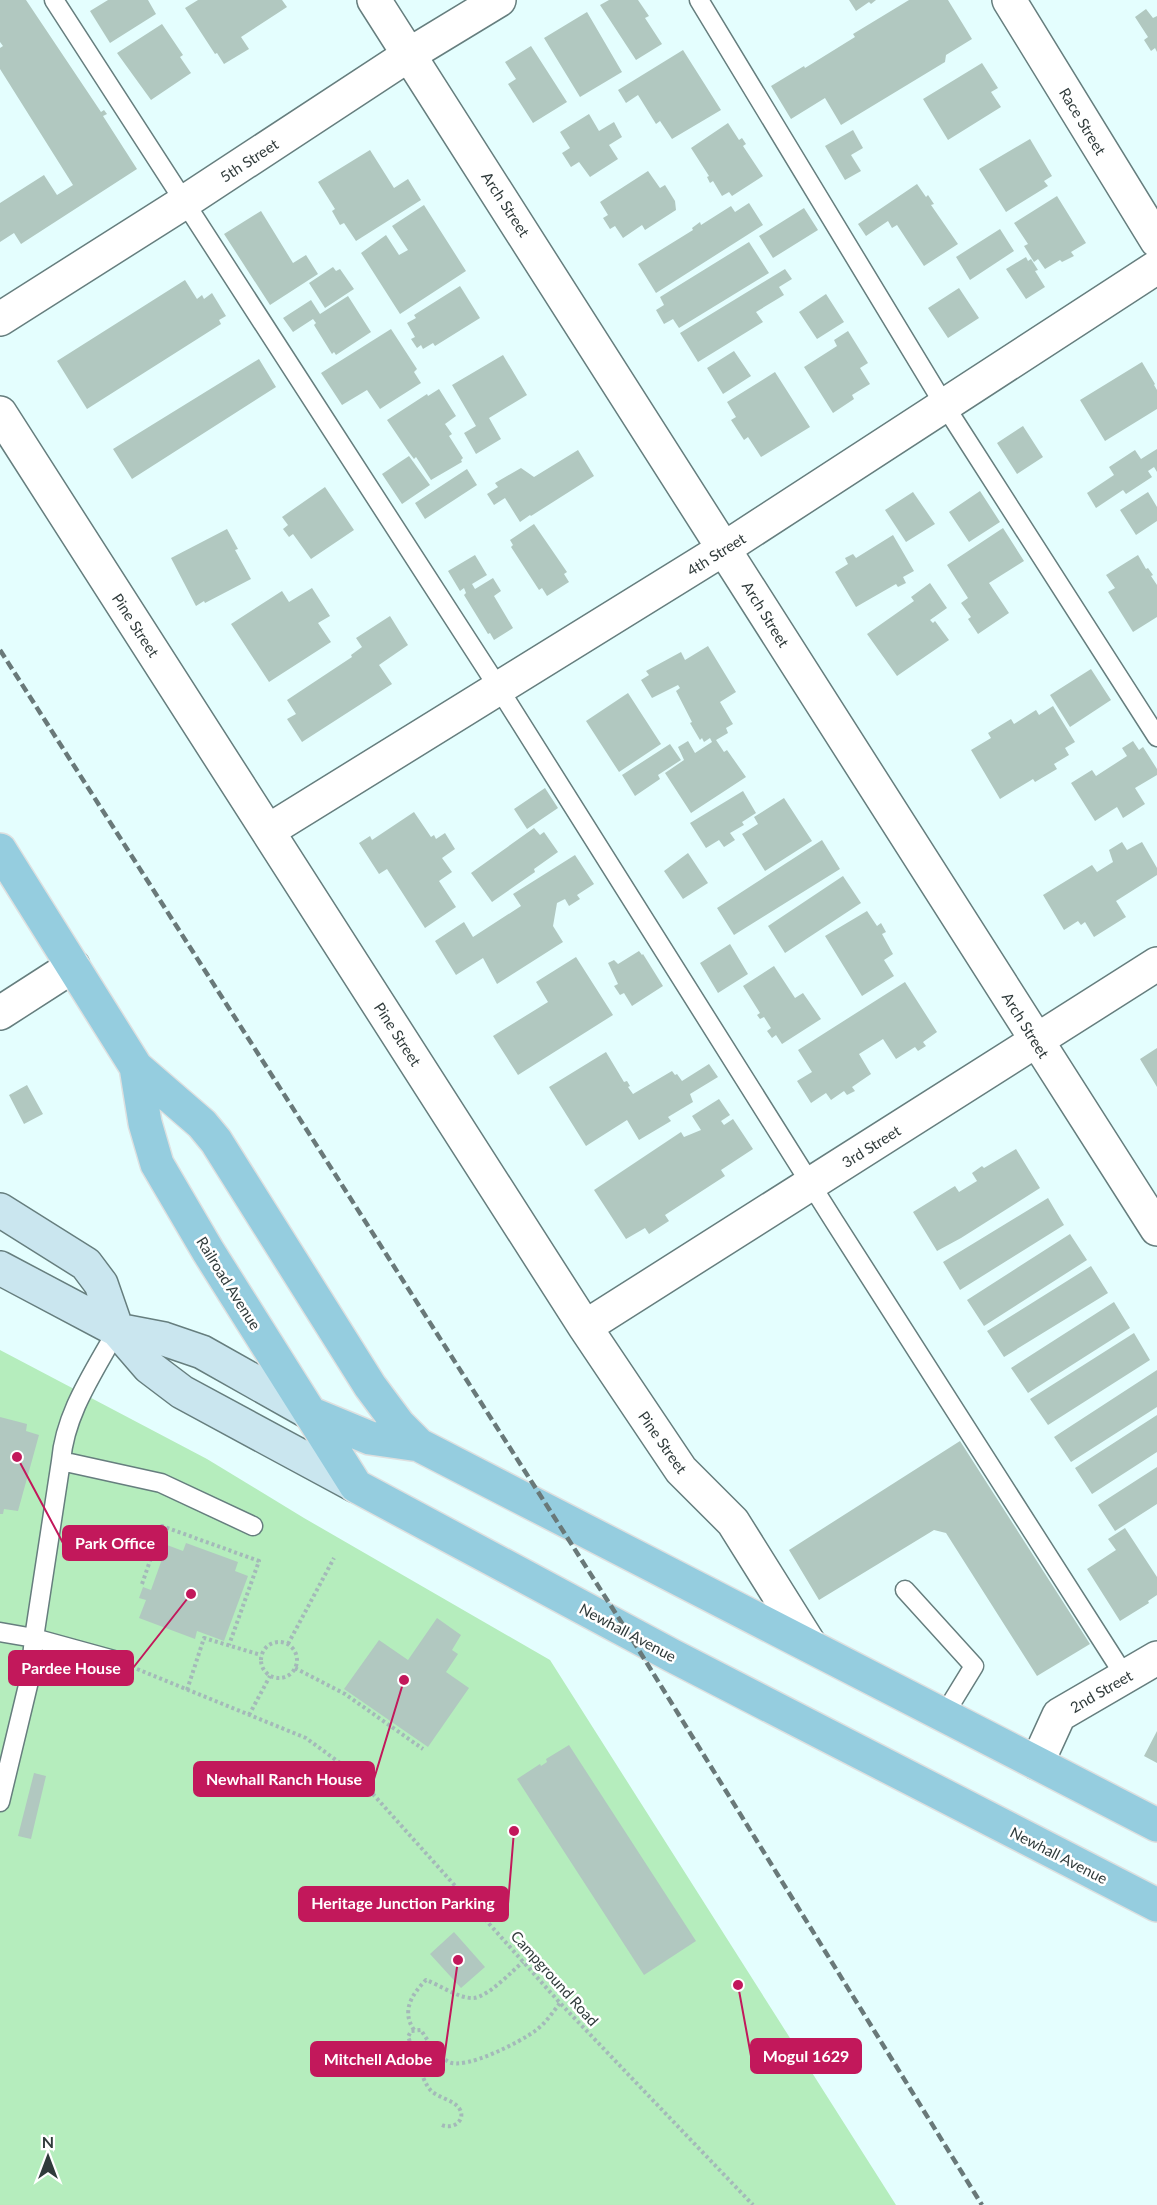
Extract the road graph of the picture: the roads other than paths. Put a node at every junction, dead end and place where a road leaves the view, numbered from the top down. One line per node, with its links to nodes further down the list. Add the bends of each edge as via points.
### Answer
1 (54, 0): 7 (lane)
2 (374, 0): 6 (street, Arch Street)
3 (499, 0): 6 (street, 5th Street)
4 (699, 0): 11 (lane)
5 (1009, 0): 8 (street, Race Street)
6 (410, 54): 7 (street, 5th Street); 13 (street, Arch Street)
7 (183, 203): 10 (street, 5th Street); 14 (lane)
8 (1157, 241)
9 (1157, 267): 11 (street, 4th Street)
10 (0, 319)
11 (945, 406): 13 (street, 4th Street); 15 (lane)
12 (0, 412): 16 (street, Pine Street)
13 (725, 548): 14 (street, 4th Street); 21 (street, Arch Street)
14 (498, 687): 16 (street, 4th Street); 23 (lane)
15 (1157, 737)
16 (268, 831): 27 (street, Pine Street)
17 (0, 850): 19 (main road, Railroad Avenue)
18 (1157, 964): 21 (street, 3rd Street)
19 (73, 966): 20 (street); 22 (main road, Railroad Avenue)
20 (0, 1013)
21 (1036, 1042): 23 (street, 3rd Street); 25 (street, Arch Street)
22 (136, 1067): 29 (main road, Railroad Avenue, via 145,1123 158,1164 208,1251); 30 (main road, Railroad Avenue, via 216,1141 370,1386)
23 (811, 1184): 27 (street, 3rd Street); 40 (lane)
24 (0, 1210): 28 (street, via 87,1264 101,1284)
25 (1157, 1229)
26 (0, 1268): 28 (street, Newhall Avenue)
27 (585, 1327): 37 (street, Pine Street, via 681,1470 733,1522)
28 (117, 1330): 29 (street, Newhall Avenue, via 164,1339 202,1352); 31 (lane, via 72,1412); 32 (street, Newhall Avenue, via 149,1367 182,1392)
29 (312, 1414): 30 (main road, Newhall Avenue, via 370,1438); 32 (main road, Railroad Avenue)
30 (419, 1445): 37 (main road, Newhall Avenue)
31 (61, 1461): 33 (lane, via 161,1483); 36 (lane)
32 (356, 1485): 45 (main road, Newhall Avenue, via 671,1655)
33 (253, 1526)
34 (905, 1590): 41 (lane, via 974,1665)
35 (0, 1632): 36 (lane)
36 (34, 1638): 39 (lane); 43 (lane, via 30,1677)
37 (810, 1646): 41 (main road, Newhall Avenue)
38 (1157, 1658): 40 (street, 2nd Street)
39 (114, 1660)
40 (1126, 1678): 42 (street, 2nd Street, via 1059,1715)
41 (944, 1714): 42 (main road, Newhall Avenue)
42 (1037, 1763): 44 (main road, Newhall Avenue)
43 (0, 1802)
44 (1157, 1825)
45 (1157, 1905)

